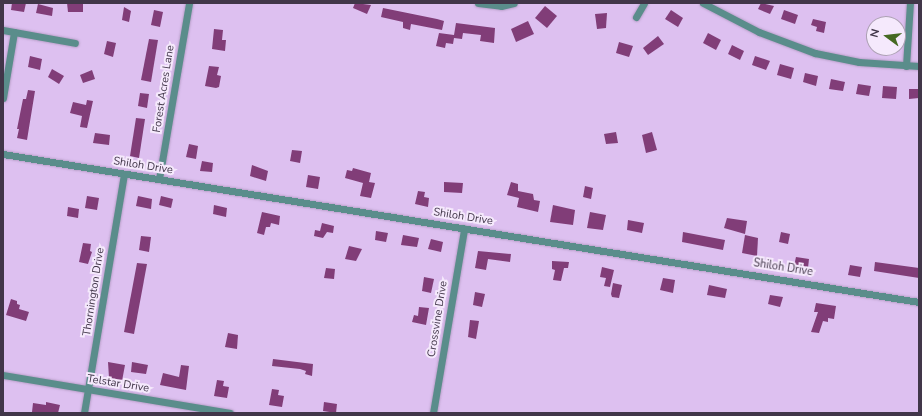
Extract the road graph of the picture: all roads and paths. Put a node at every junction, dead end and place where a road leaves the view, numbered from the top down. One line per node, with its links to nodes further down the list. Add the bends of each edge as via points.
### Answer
1 (189, 3): 16 (street, Forest Acres Lane)
2 (478, 3): 3 (street, via 501,6)
3 (514, 3)
4 (644, 3): 7 (street)
5 (703, 3): 11 (street, via 759,32 815,53 859,62)
6 (910, 3): 11 (street)
7 (636, 17)
8 (3, 30): 9 (street)
9 (14, 32): 10 (street); 13 (street)
10 (75, 43)
11 (906, 66): 12 (street)
12 (919, 66)
13 (3, 98)
14 (3, 154): 15 (street, Shiloh Drive)
15 (124, 174): 16 (street, Shiloh Drive); 20 (street, Thornington Drive)
16 (159, 179): 17 (street, Shiloh Drive)
17 (464, 229): 18 (street, Shiloh Drive); 23 (street, Crossvine Drive)
18 (919, 302)
19 (3, 375): 20 (street, Telstar Drive)
20 (89, 390): 21 (street, Thornington Drive); 22 (street, Telstar Drive)
21 (84, 413)
22 (230, 413)
23 (433, 413)

